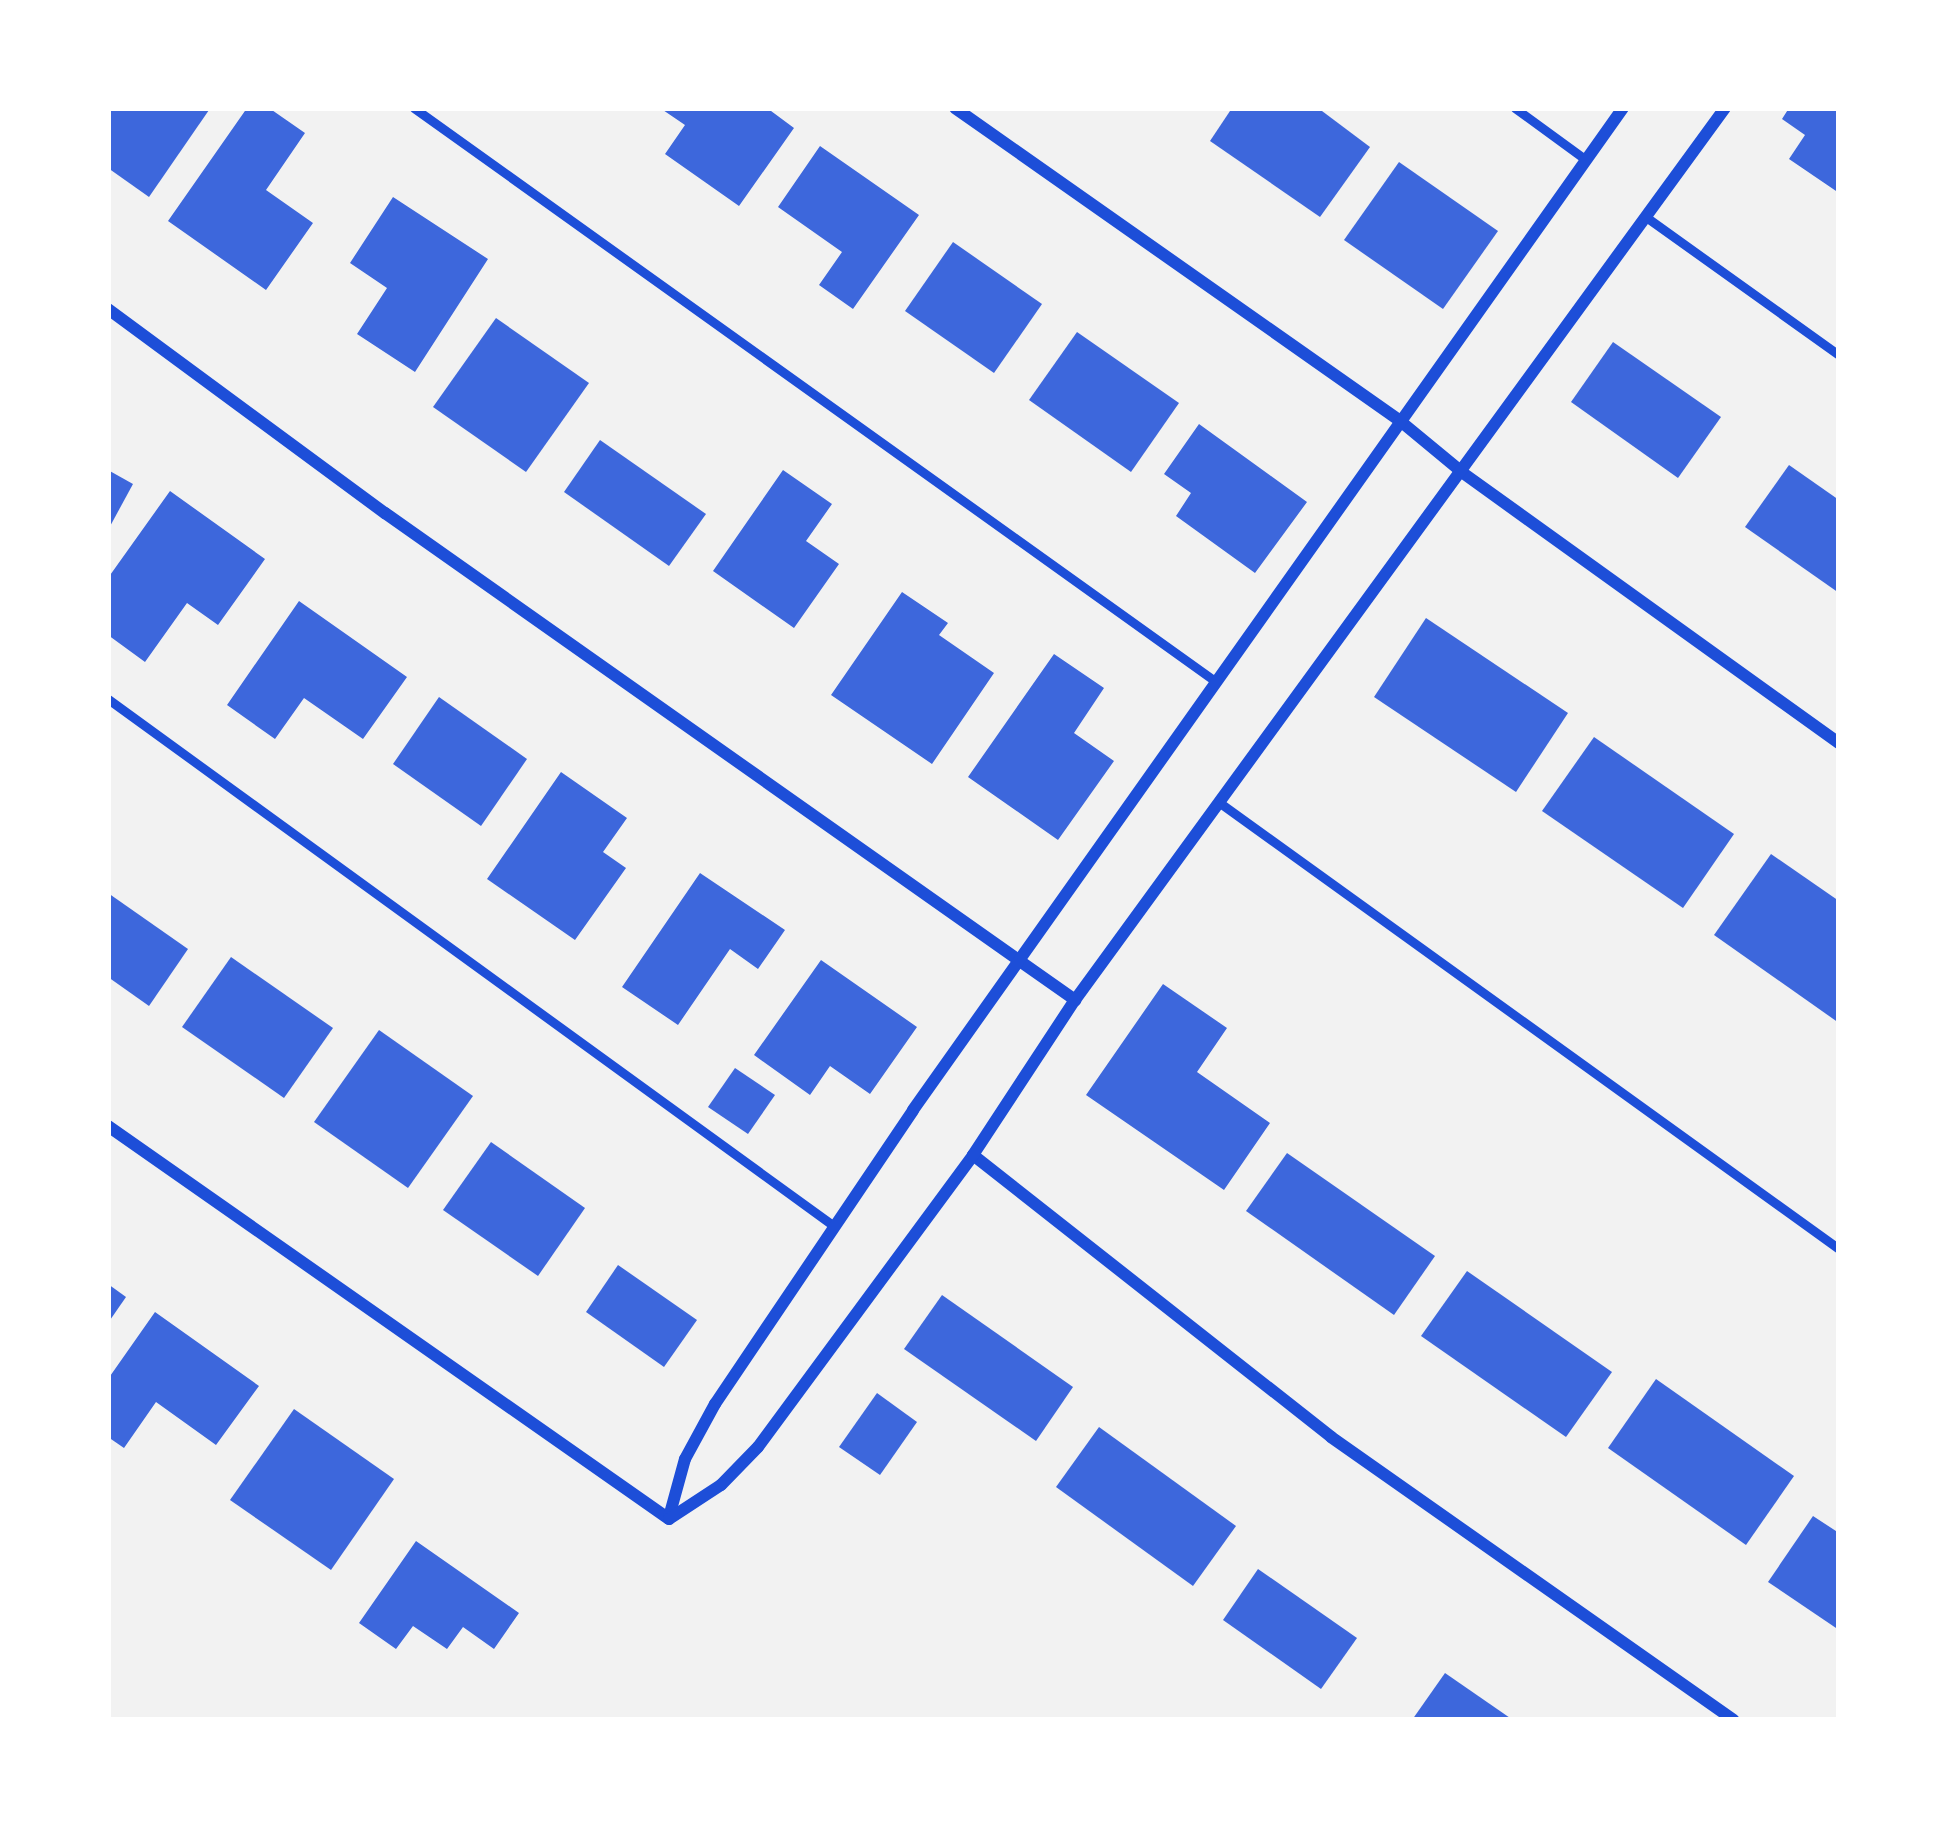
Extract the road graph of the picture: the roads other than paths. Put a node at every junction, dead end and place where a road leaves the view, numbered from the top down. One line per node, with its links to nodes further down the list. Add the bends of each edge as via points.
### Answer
1 (413, 108): 12 (lane)
2 (955, 108): 10 (street)
3 (1515, 108): 6 (lane)
4 (1623, 108): 6 (street)
5 (1725, 108): 7 (street)
6 (1586, 160): 10 (street)
7 (1646, 217): 9 (lane); 11 (street)
8 (108, 309): 16 (street)
9 (1839, 355)
10 (1399, 420): 11 (street); 12 (street)
11 (1463, 472): 14 (street); 15 (street)
12 (1215, 681): 16 (street)
13 (108, 699): 20 (lane)
14 (1839, 743)
15 (1220, 803): 17 (street); 21 (lane)
16 (1017, 963): 17 (street); 20 (street)
17 (1075, 1000): 19 (street)
18 (108, 1126): 22 (street)
19 (973, 1155): 22 (street, via 758,1447 722,1485); 23 (street, via 1331,1436)
20 (834, 1226): 22 (street, via 715,1404 685,1459)
21 (1839, 1249)
22 (669, 1519)
23 (1733, 1720)

